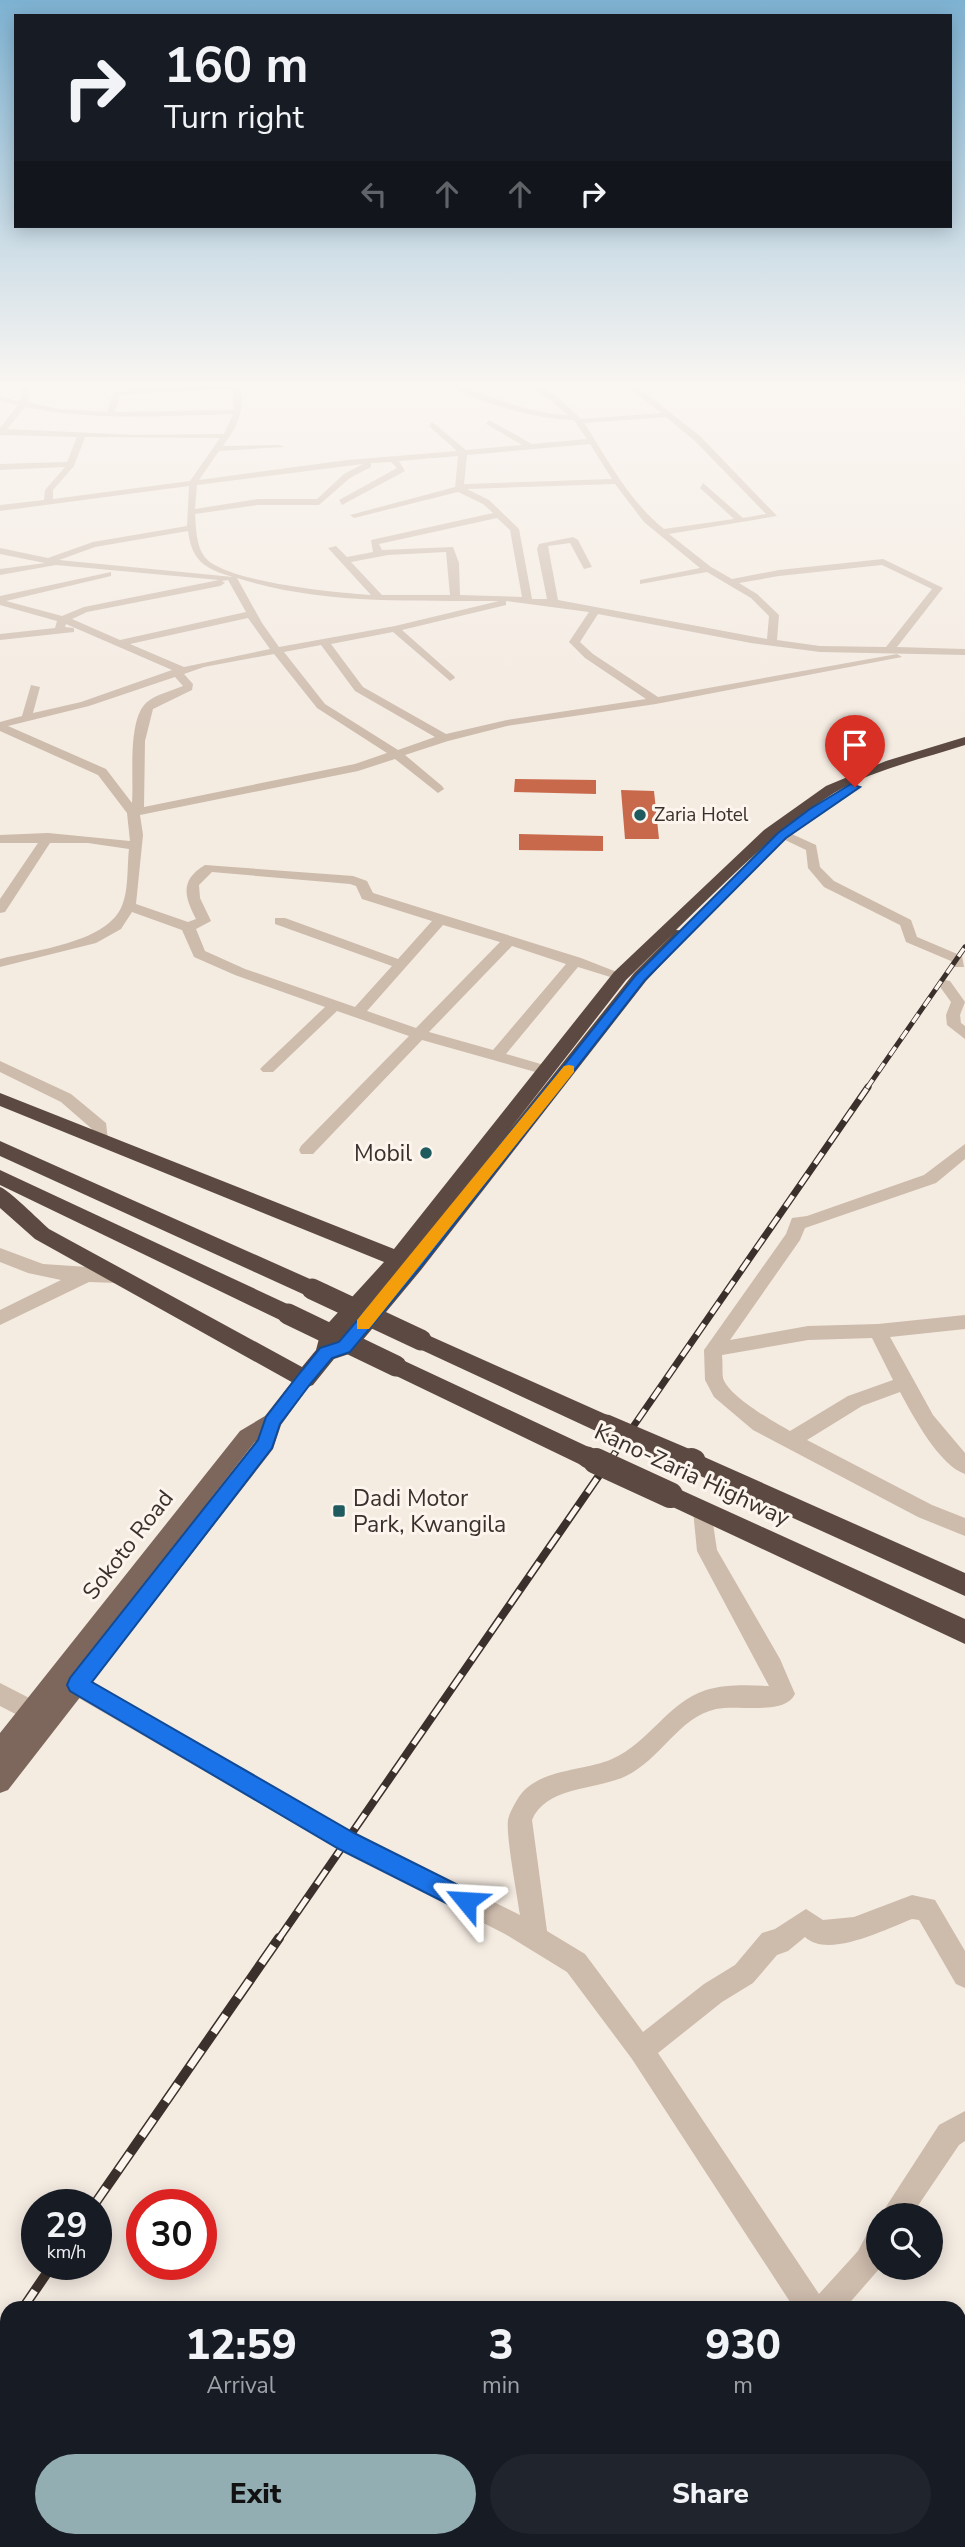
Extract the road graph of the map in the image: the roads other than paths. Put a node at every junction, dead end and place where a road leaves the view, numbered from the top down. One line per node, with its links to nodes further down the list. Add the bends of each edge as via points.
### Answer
1 (48, 501): 9 (street)
2 (192, 501): 10 (street)
3 (320, 501): 10 (street, via 258,502)
4 (409, 501): 11 (street)
5 (484, 501): 12 (street)
6 (632, 501): 15 (street)
7 (719, 501): 13 (street)
8 (758, 501): 13 (street, via 773,516)
9 (0, 508)
10 (190, 512): 14 (street)
11 (354, 515)
12 (497, 515): 18 (street, via 377,541 373,544); 34 (street, via 514,528)
13 (741, 521): 15 (street)
14 (192, 528): 19 (street, via 93,545); 27 (street, via 203,562)
15 (661, 532): 23 (street)
16 (334, 548): 20 (street)
17 (0, 551): 19 (street)
18 (379, 554): 20 (street); 31 (street, via 450,549)
19 (50, 560): 21 (street)
20 (346, 560): 30 (street)
21 (65, 564): 24 (street); 25 (street)
22 (587, 567): 35 (street, via 573,540 544,544)
23 (708, 569): 28 (street); 29 (street)
24 (121, 570): 26 (street); 33 (street)
25 (0, 572)
26 (235, 580): 27 (street); 37 (street); 38 (street, via 84,610)
27 (249, 580): 30 (street, via 310,594)
28 (643, 582)
29 (730, 582): 44 (street, via 774,615); 47 (street, via 889,563 938,588)
30 (379, 597): 31 (street)
31 (455, 597): 32 (street)
32 (513, 598): 34 (street); 40 (street, via 493,607)
33 (0, 600): 38 (street)
34 (528, 602): 35 (street)
35 (553, 602): 36 (street)
36 (596, 609): 44 (street); 53 (street, via 574,642)
37 (251, 614): 45 (street); 46 (street)
38 (63, 619): 39 (street); 41 (street)
39 (87, 628): 41 (street); 45 (street)
40 (395, 629): 43 (street); 51 (street)
41 (59, 631): 42 (street)
42 (0, 637)
43 (324, 642): 46 (street); 56 (street, via 359,688)
44 (772, 642): 47 (street, via 851,652)
45 (120, 643): 50 (street)
46 (273, 646): 50 (street); 59 (street, via 321,705)
47 (890, 649): 48 (street)
48 (910, 651): 49 (street); 53 (street, via 891,659)
49 (965, 652)
50 (179, 671): 54 (street, via 85,704); 61 (street, via 188,688 145,711 139,751 141,793)
51 (450, 678)
52 (35, 687): 54 (street)
53 (656, 701): 56 (street, via 522,720)
54 (27, 716): 55 (street)
55 (0, 726): 61 (street, via 102,772)
56 (444, 738): 59 (street)
57 (965, 741): 76 (highway, via 831,789 727,871)
58 (965, 748): 62 (highway, via 863,783)
59 (395, 753): 60 (street); 61 (street, via 358,767)
60 (438, 789)
61 (135, 812): 65 (street)
62 (783, 834): 73 (street, via 812,848 814,868 829,884 906,923 911,939); 106 (highway, via 640,977 414,1265 344,1347)
63 (48, 837): 64 (street); 65 (street); 67 (street)
64 (0, 839)
65 (135, 846): 66 (street)
66 (129, 906): 70 (street); 74 (street, via 116,926 102,936)
67 (0, 909)
68 (441, 919): 70 (street, via 367,895 362,884 353,880 210,868 196,875 192,883 192,897 204,921); 71 (street); 75 (street)
69 (281, 921): 75 (street)
70 (188, 927): 80 (street, via 194,948 211,961)
71 (508, 942): 72 (street); 83 (street)
72 (576, 961): 76 (street); 85 (street)
73 (962, 961): 77 (street)
74 (0, 963)
75 (402, 965): 81 (street)
76 (620, 976): 88 (highway)
77 (944, 984): 78 (street); 84 (street, via 958,1002 954,1025)
78 (965, 986)
79 (965, 993): 82 (street, via 958,1017)
80 (335, 1005): 81 (street); 87 (street)
81 (358, 1013): 83 (street)
82 (965, 1018)
83 (418, 1034): 85 (street); 92 (street)
84 (965, 1034)
85 (495, 1057): 88 (street)
86 (0, 1066): 90 (street, via 66,1098 100,1127)
87 (268, 1069)
88 (546, 1070): 99 (highway)
89 (0, 1099): 90 (highway)
90 (100, 1140): 99 (highway)
91 (0, 1148): 96 (highway, Kano-Zaria Highway)
92 (307, 1150)
93 (965, 1150): 105 (street, via 930,1179 798,1222 794,1236)
94 (0, 1177): 97 (highway, Kano-Zaria Highway)
95 (0, 1194): 101 (highway, via 42,1234)
96 (113, 1200): 97 (highway); 113 (highway, Kano-Zaria Highway, bridge)
97 (92, 1221): 111 (highway, Kano-Zaria Highway, bridge)
98 (0, 1254): 100 (street, via 50,1275)
99 (398, 1259): 106 (highway, via 329,1337)
100 (86, 1275): 101 (street); 102 (street)
101 (118, 1276): 107 (highway)
102 (0, 1318)
103 (965, 1321): 104 (street)
104 (878, 1331): 105 (street, via 808,1333); 108 (street)
105 (713, 1350): 109 (street, via 714,1380 721,1392 760,1424)
106 (326, 1353): 107 (highway)
107 (305, 1378): 115 (main road, via 272,1422 265,1443)
108 (905, 1383): 109 (street, via 855,1401); 110 (street, via 948,1449)
109 (791, 1440): 112 (street, via 925,1511)
110 (965, 1466)
111 (703, 1510): 114 (highway, Kano-Zaria Highway); 120 (street, via 708,1551 783,1694 705,1701 639,1758 617,1769 541,1790 526,1802 520,1820)
112 (965, 1527)
113 (965, 1585)
114 (965, 1632)
115 (69, 1680): 117 (main road); 119 (main road); 120 (street, via 346,1841)
116 (0, 1694): 117 (street)
117 (31, 1712): 118 (main road)
118 (0, 1751)
119 (0, 1782)
120 (535, 1937): 122 (street, via 576,1963)
121 (965, 1975): 122 (street, via 926,1909 912,1907 854,1928 819,1933 806,1921 779,1942 771,1942 744,1974)
122 (641, 2050): 126 (street)
123 (965, 2125): 124 (street, via 949,2135)
124 (903, 2203)
125 (866, 2262): 127 (street)
126 (806, 2301)
127 (832, 2301)

